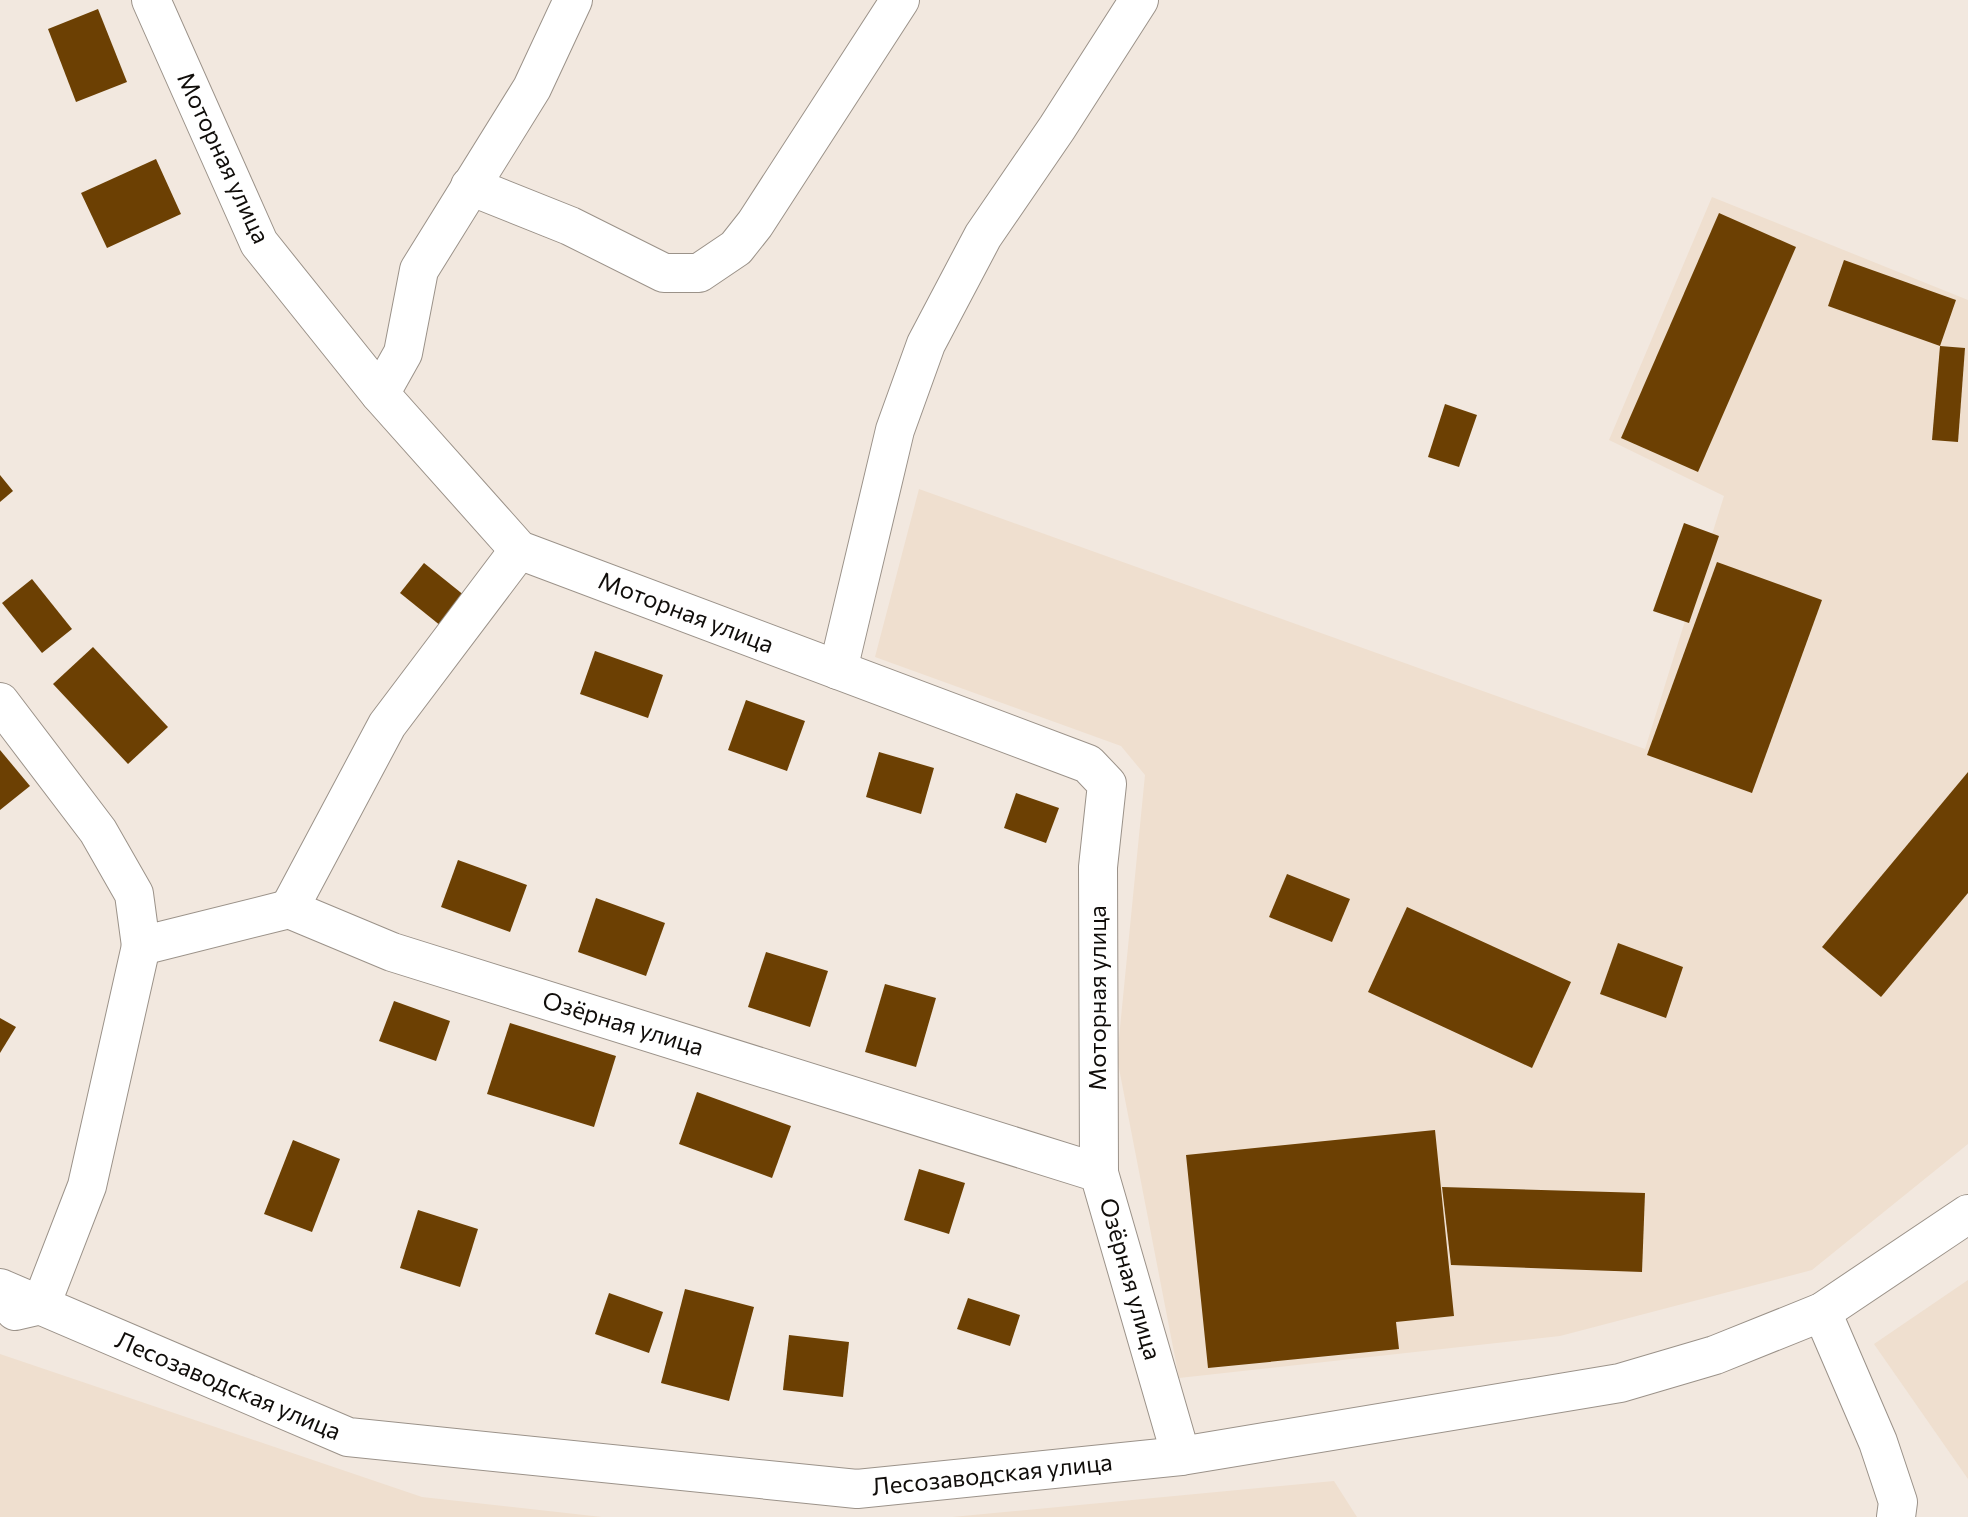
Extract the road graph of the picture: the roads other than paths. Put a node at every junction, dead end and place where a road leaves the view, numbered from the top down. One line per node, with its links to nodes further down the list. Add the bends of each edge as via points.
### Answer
1 (151, 0): 6 (street, Моторная улица, via 259,243)
2 (573, 0): 5 (street, via 532,88)
3 (900, 0): 5 (street, via 755,224 736,248 699,273 664,274 570,226)
4 (1139, 0): 8 (street, via 983,236 926,344 895,430)
5 (470, 186): 6 (street, via 419,270 403,353)
6 (380, 394): 7 (street, Моторная улица)
7 (519, 550): 8 (street, Моторная улица); 10 (street, via 387,725)
8 (838, 670): 12 (street, Моторная улица, via 1087,764 1107,784 1098,867)
9 (0, 702): 11 (street, via 98,831 134,894)
10 (289, 908): 11 (street); 12 (street, Озёрная улица, via 392,952)
11 (141, 946): 15 (street, via 87,1185)
12 (1099, 1172): 18 (street, Озёрная улица)
13 (1968, 1214): 16 (street, Лесозаводская улица)
14 (0, 1288): 15 (street, Лесозаводская улица)
15 (41, 1305): 17 (street); 18 (street, Лесозаводская улица, via 348,1437 857,1489)
16 (1822, 1312): 18 (street, Лесозаводская улица, via 1715,1355 1620,1382); 19 (street, via 1878,1442 1898,1502)
17 (0, 1315)
18 (1181, 1456)
19 (1896, 1517)

